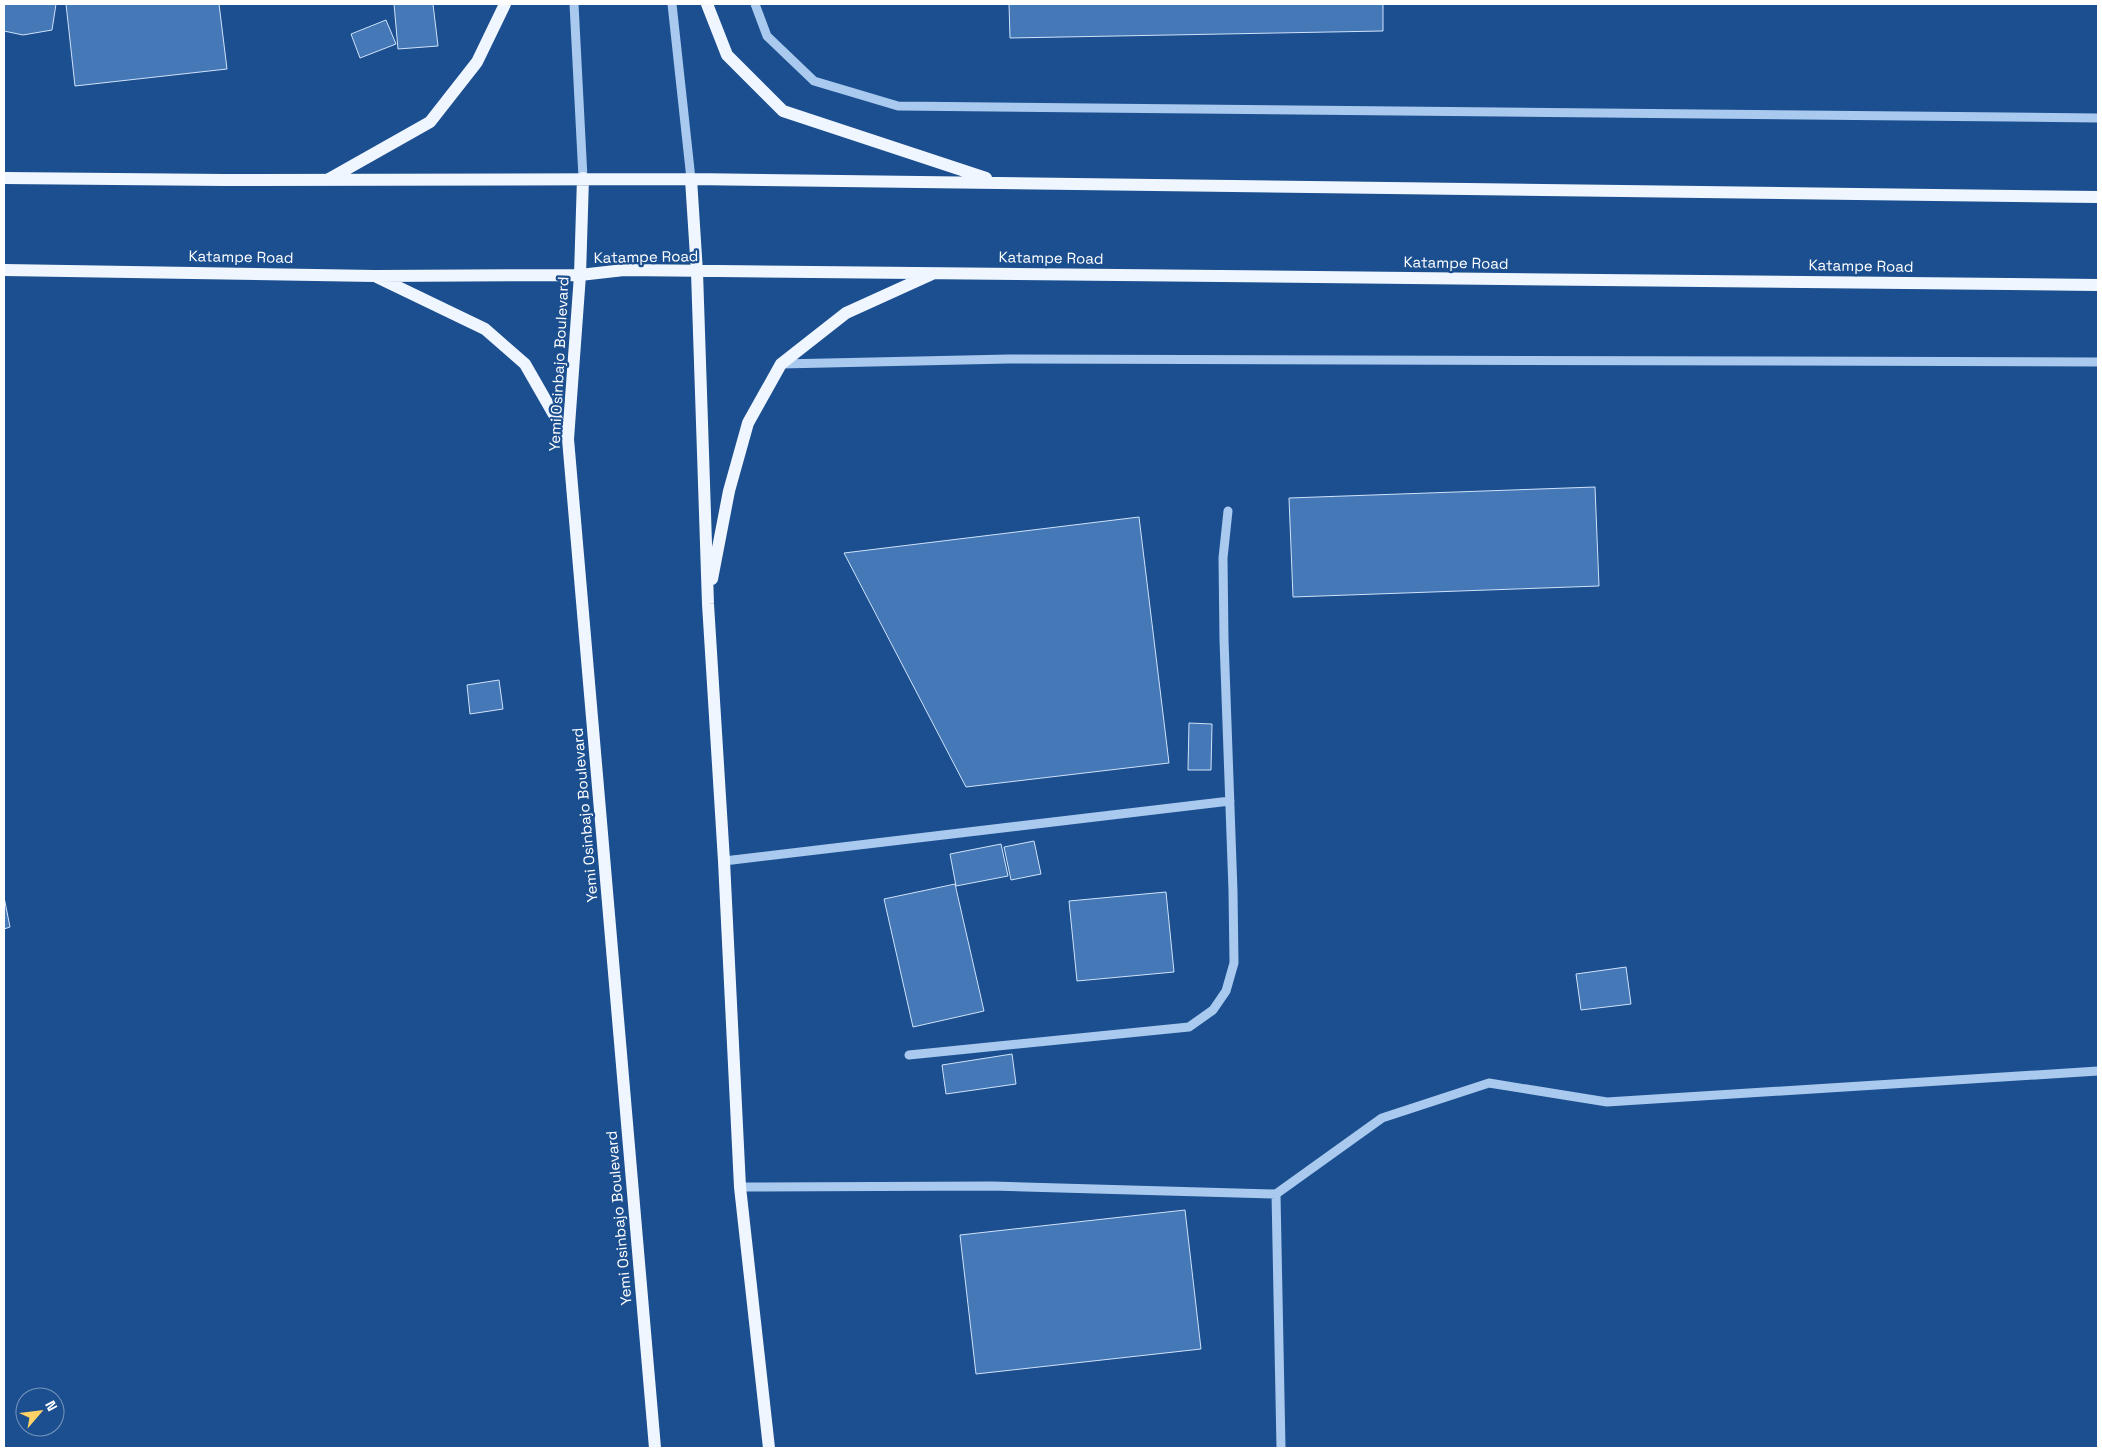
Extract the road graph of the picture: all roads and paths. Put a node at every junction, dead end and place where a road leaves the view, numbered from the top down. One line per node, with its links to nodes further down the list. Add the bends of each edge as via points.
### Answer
1 (505, 4): 10 (main road, via 477,62 430,122)
2 (574, 4): 8 (street)
3 (672, 4): 9 (street)
4 (707, 4): 11 (main road, via 727,55 783,111)
5 (755, 4): 6 (street, via 767,36 814,81 898,106)
6 (2098, 118)
7 (4, 178): 10 (main road)
8 (583, 178): 9 (main road); 10 (main road); 16 (main road, Yemi Osinbajo Boulevard)
9 (691, 179): 11 (main road); 14 (main road)
10 (328, 180)
11 (998, 181): 12 (main road)
12 (2098, 196)
13 (4, 270): 17 (main road, Katampe Road)
14 (697, 272): 15 (main road, Katampe Road); 16 (main road, Katampe Road, via 624,270); 23 (main road)
15 (936, 273): 18 (main road, Katampe Road); 20 (main road, via 846,313)
16 (580, 274): 17 (main road, Katampe Road); 21 (main road, Yemi Osinbajo Boulevard)
17 (375, 276): 21 (main road, via 485,329 525,364)
18 (2098, 285)
19 (2098, 362): 20 (street, via 1009,359)
20 (781, 364): 23 (main road, via 748,423 728,492)
21 (568, 439): 30 (main road, Yemi Osinbajo Boulevard)
22 (1228, 511): 24 (street, via 1223,558)
23 (708, 604): 25 (main road)
24 (1230, 801): 25 (street); 26 (street, via 1234,963 1226,991 1213,1010 1189,1027)
25 (724, 861): 28 (main road)
26 (909, 1054)
27 (2098, 1071): 29 (street, via 1607,1102 1489,1083 1382,1118)
28 (740, 1186): 29 (street, via 992,1186); 31 (main road)
29 (1276, 1194): 32 (street)
30 (655, 1448)
31 (769, 1448)
32 (1281, 1448)

